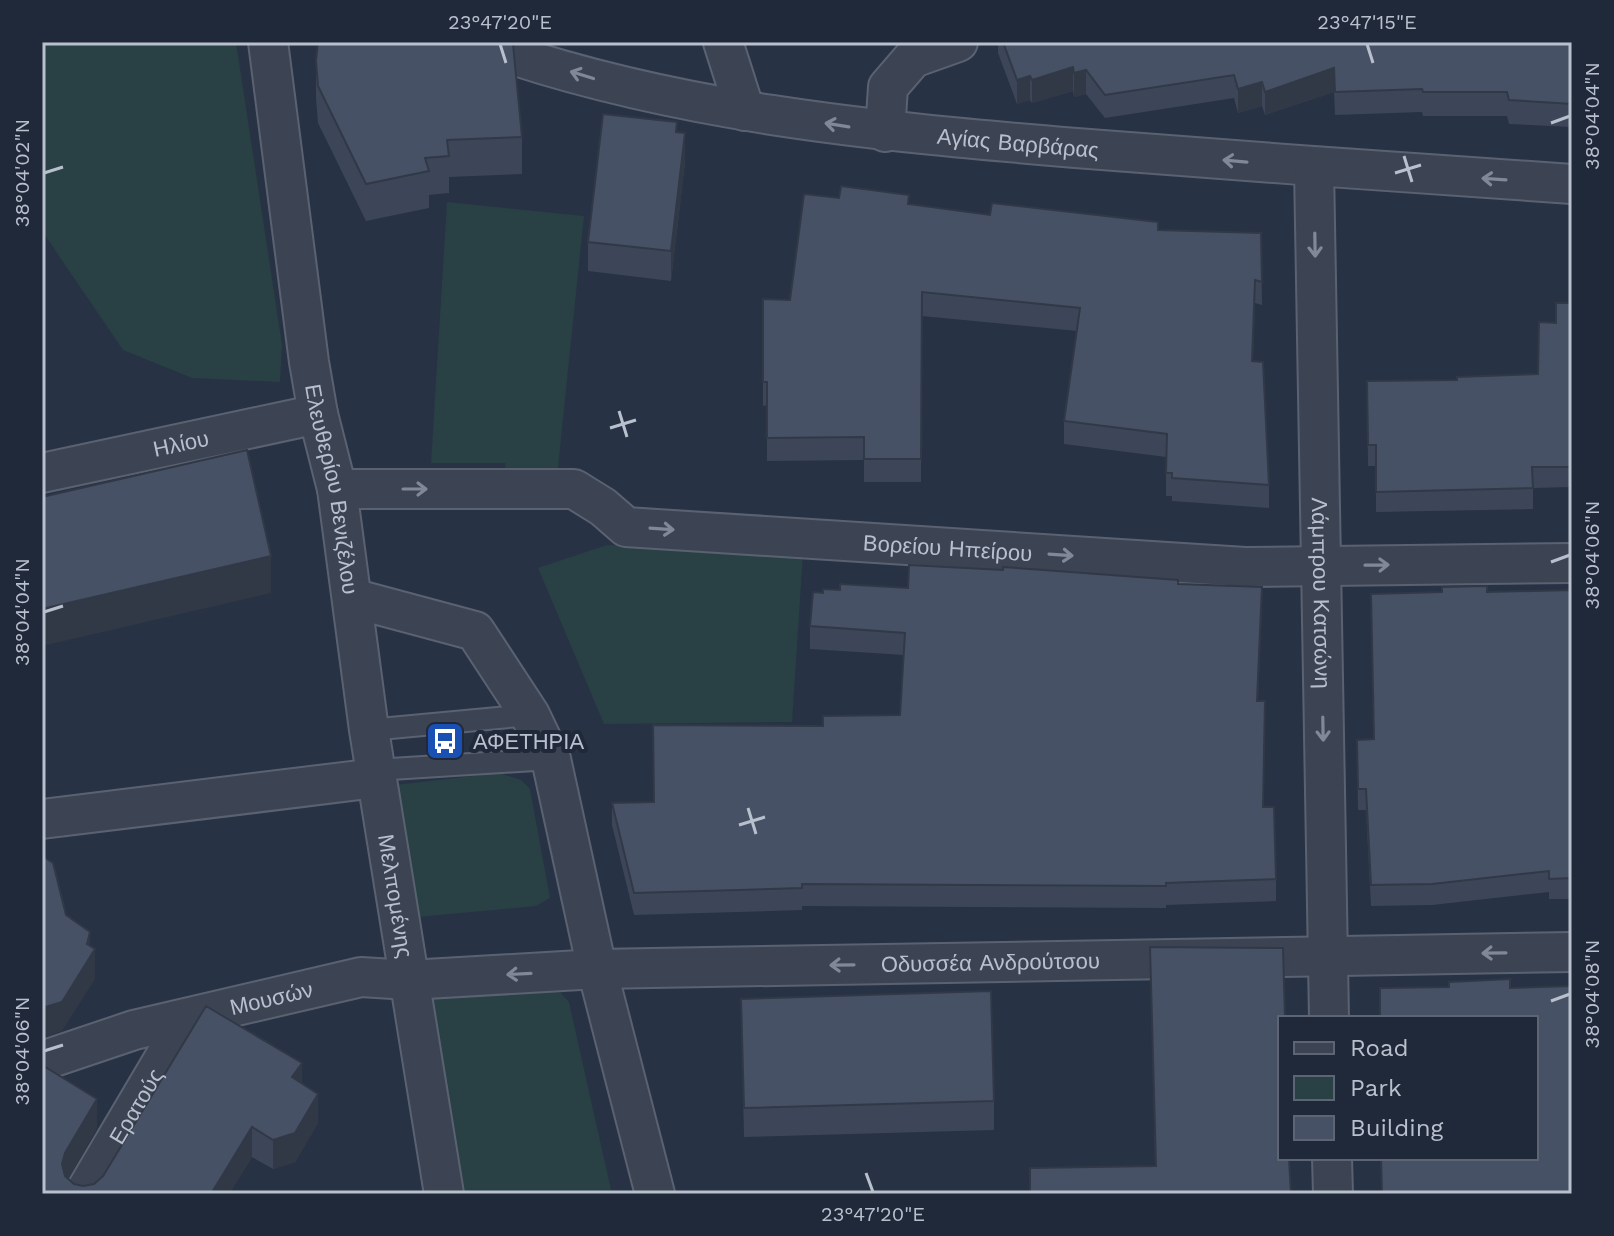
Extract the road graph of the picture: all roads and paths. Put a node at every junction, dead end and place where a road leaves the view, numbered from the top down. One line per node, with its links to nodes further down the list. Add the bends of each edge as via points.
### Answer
1 (268, 42): 9 (street, Ελευθερίου Βενιζέλου)
2 (475, 42): 5 (street, Αγίας Βαρβάρας, one-way to 2, via 615,85)
3 (723, 42): 5 (street)
4 (958, 42): 6 (street, via 913,58 888,87)
5 (745, 111): 6 (street, Αγίας Βαρβάρας, one-way to 5)
6 (885, 132): 7 (street, Αγίας Βαρβάρας, one-way to 6)
7 (1314, 167): 8 (street, Αγίας Βαρβάρας, one-way to 7); 13 (street, Λάμπρου Κατσώνη, one-way to 13)
8 (1572, 184)
9 (318, 414): 10 (street, Ηλίου); 11 (street, Ελευθερίου Βενιζέλου)
10 (42, 473)
11 (337, 489): 13 (street, Βορείου Ηπείρου, one-way to 13, via 574,489 626,527 1245,567); 14 (street, Ελευθερίου Βενιζέλου)
12 (1572, 563): 13 (street, Βορείου Ηπείρου, one-way to 12)
13 (1320, 567): 21 (street, Λάμπρου Κατσώνη, one-way to 21)
14 (352, 598): 15 (street, Ελευθερίου Βενιζέλου, via 475,631); 16 (street, Μελπομένης)
15 (530, 715): 16 (lane); 17 (street, Ελευθερίου Βενιζέλου)
16 (369, 730): 18 (street, Μελπομένης)
17 (551, 759): 18 (lane); 22 (street, Ελευθερίου Βενιζέλου)
18 (376, 774): 19 (street); 23 (street, Μελπομένης)
19 (42, 819)
20 (1572, 952): 21 (street, Οδυσσέα Ανδρούτσου, one-way to 21)
21 (1327, 956): 22 (street, Οδυσσέα Ανδρούτσου, one-way to 22); 24 (street, Λάμπρου Κατσώνη)
22 (597, 969): 23 (street, Οδυσσέα Ανδρούτσου, one-way to 23); 30 (street, Ελευθερίου Βενιζέλου)
23 (409, 980): 25 (street, Μουσών, via 361,977); 29 (street, Μελπομένης)
24 (1329, 1016)
25 (188, 1018): 26 (street, Μουσών); 28 (street, Ερατούς)
26 (42, 1061)
27 (1332, 1160): 31 (street)
28 (84, 1194)
29 (444, 1194)
30 (655, 1194)
31 (1333, 1194)

